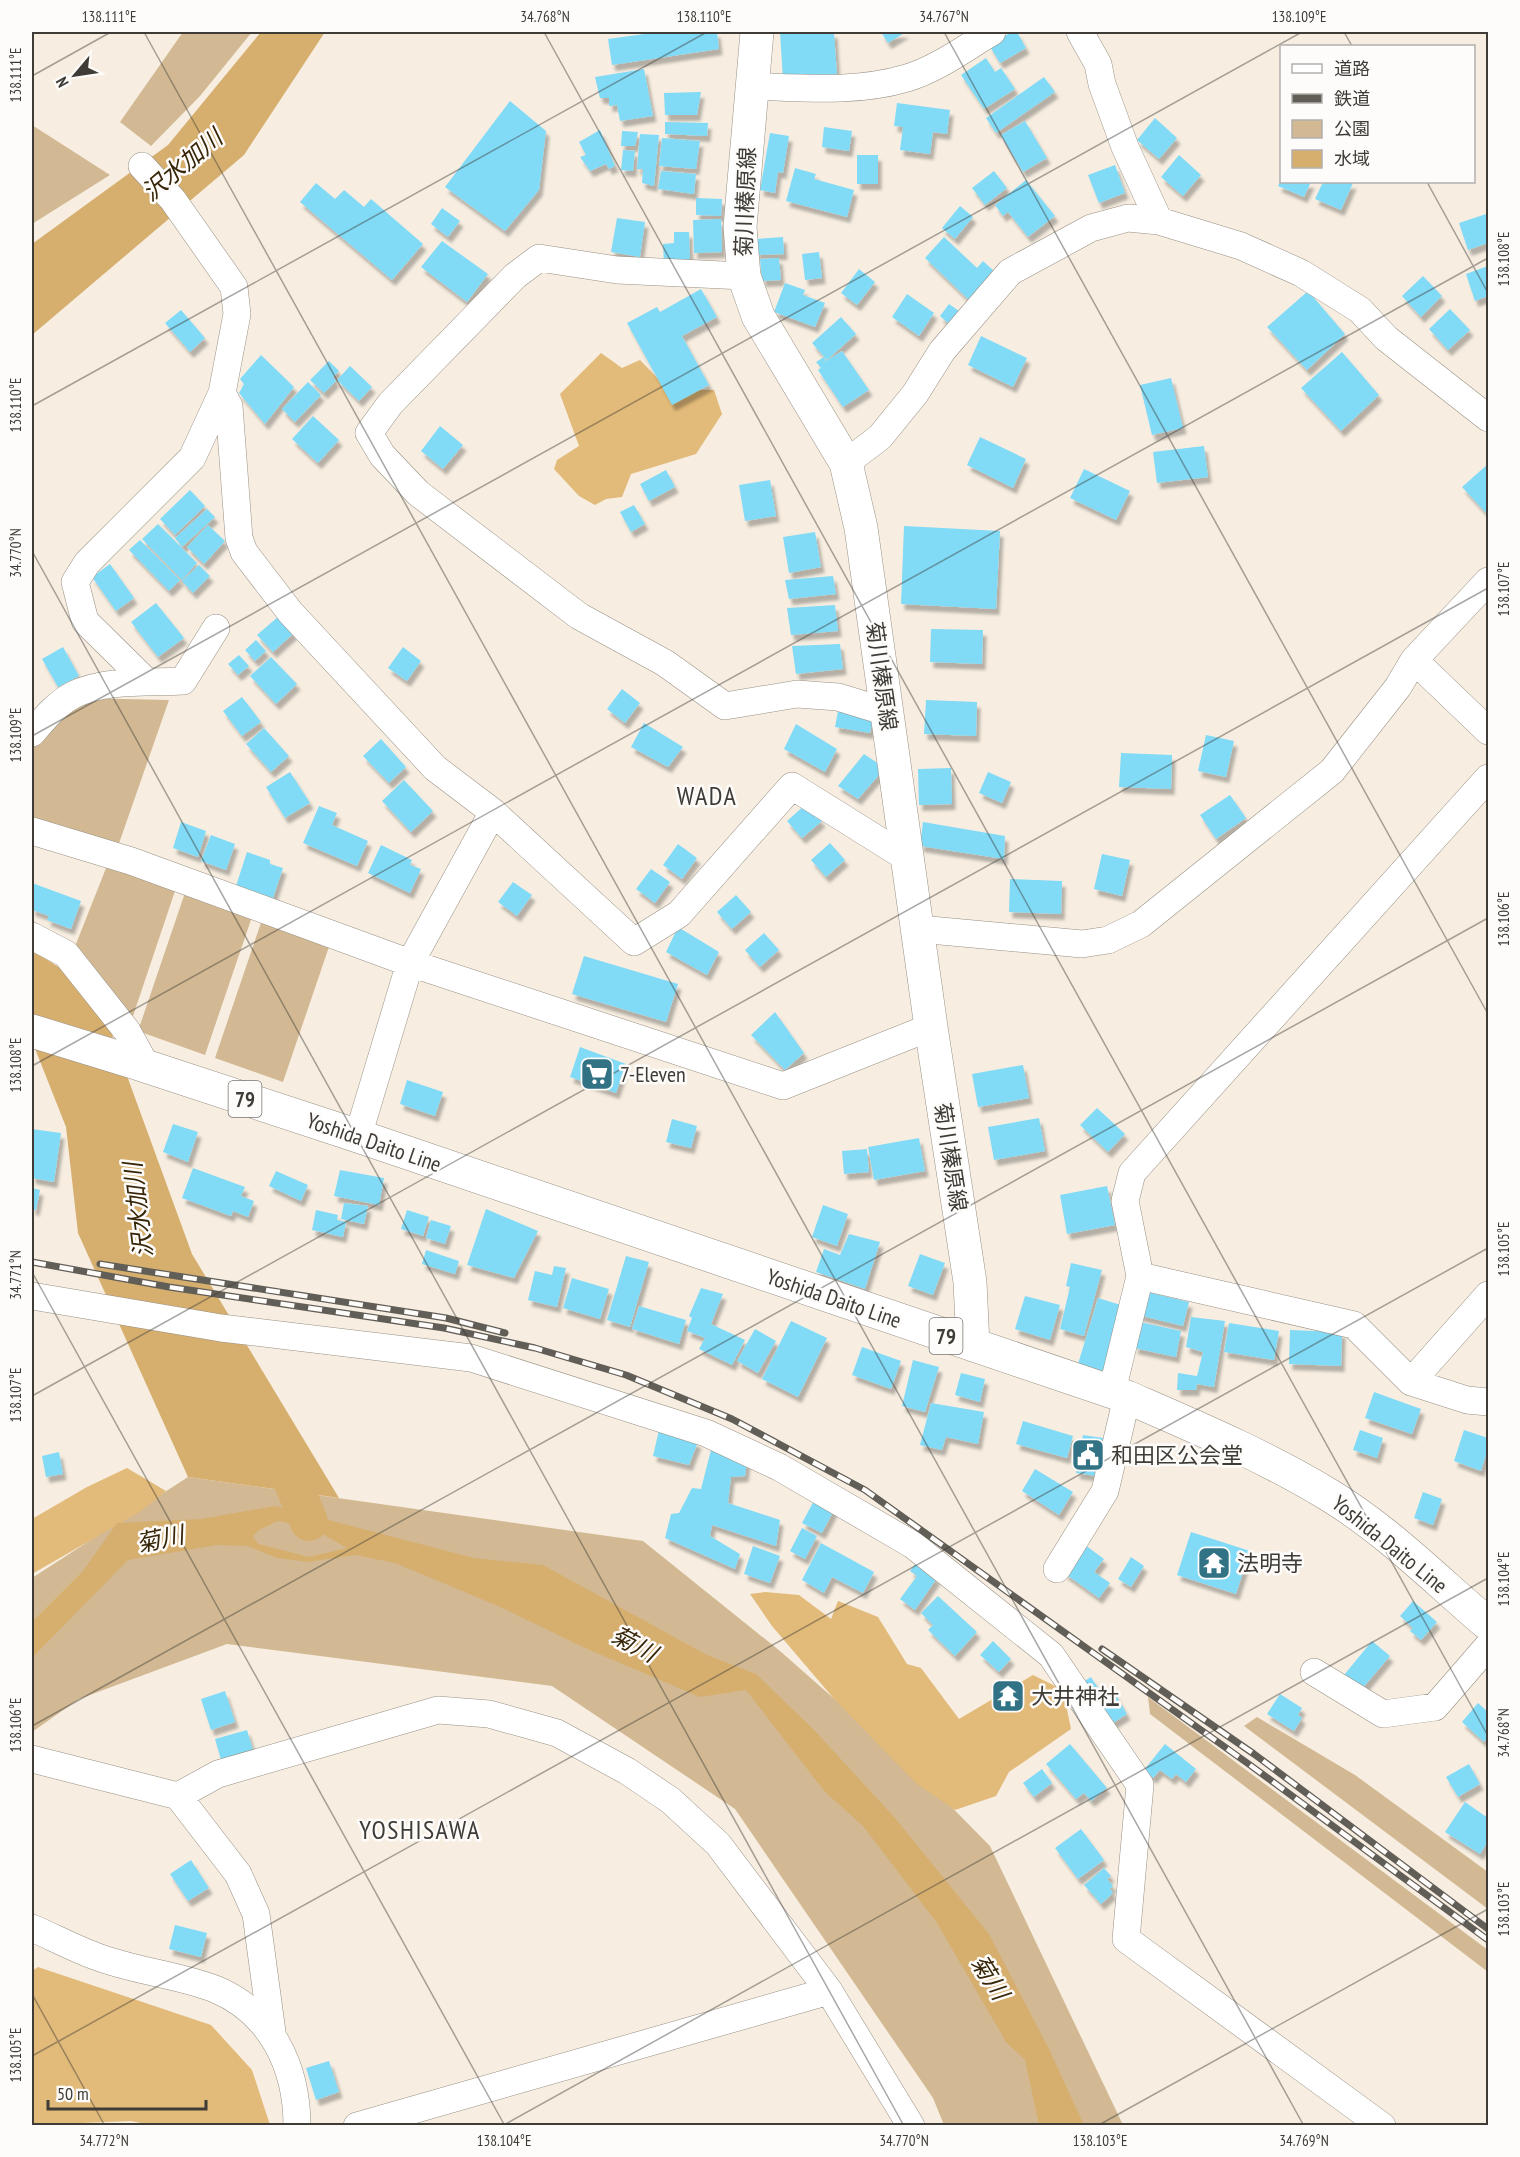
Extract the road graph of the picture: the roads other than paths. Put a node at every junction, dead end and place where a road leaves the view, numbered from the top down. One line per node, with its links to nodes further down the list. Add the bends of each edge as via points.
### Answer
1 (757, 32): 4 (main road, 菊川榛原線)
2 (992, 32): 4 (street, via 910,78 879,85)
3 (1080, 32): 6 (street, via 1098,64 1125,147)
4 (751, 86): 7 (main road, 菊川榛原線, via 740,227)
5 (143, 167): 8 (street, via 173,200 234,287 237,314)
6 (1159, 221): 9 (street, via 1241,246 1301,273 1360,310 1386,338); 10 (street, via 1128,218 1091,228 1010,272 942,351 880,438)
7 (744, 276): 10 (main road, 菊川榛原線, via 758,316); 15 (street, via 617,270 539,258 515,276 390,404 369,433 405,482 570,609 665,663 725,706 797,694 838,697)
8 (222, 393): 14 (street, via 192,458 87,563 75,582 84,621); 19 (street, via 229,406 239,538 244,552 290,612 435,768)
9 (1488, 418)
10 (846, 463): 15 (main road, 菊川榛原線, via 861,528)
11 (1488, 580): 13 (street)
12 (216, 628): 14 (street, via 183,681)
13 (1414, 660): 16 (street); 22 (street, via 1398,687 1332,771 1141,924 1108,940 1082,944)
14 (147, 682): 17 (street, via 106,685 73,695)
15 (887, 712): 21 (main road, 菊川榛原線)
16 (1488, 731)
17 (32, 733)
18 (1488, 778): 29 (street, via 1132,1173 1125,1201)
19 (494, 812): 21 (street, via 634,942 679,914 792,786); 24 (street)
20 (32, 831): 24 (street, via 131,861)
21 (907, 858): 22 (main road, 菊川榛原線)
22 (919, 929): 25 (main road, 菊川榛原線)
23 (32, 936): 27 (street, via 66,954 127,1031)
24 (410, 963): 25 (street, via 783,1086); 28 (street)
25 (931, 1027): 32 (main road, 菊川榛原線, via 970,1282)
26 (32, 1031): 27 (main road, 79)
27 (140, 1064): 28 (main road, Yoshida Daito Line / 79)
28 (358, 1136): 32 (main road, Yoshida Daito Line / 79)
29 (1140, 1276): 33 (street, via 1354,1325); 34 (street)
30 (32, 1296): 48 (street, via 221,1328 471,1358 706,1433 779,1467 913,1545 1052,1655 1140,1785 1126,1939)
31 (1488, 1296): 33 (street)
32 (973, 1345): 34 (main road, Yoshida Daito Line / 79)
33 (1411, 1382): 35 (street, via 1467,1400)
34 (1120, 1394): 36 (street, via 1105,1491); 37 (main road, Yoshida Daito Line / 79, via 1229,1441 1329,1495 1373,1526)
35 (1488, 1402)
36 (1057, 1569)
37 (1488, 1624)
38 (1488, 1646): 39 (street, via 1435,1707 1383,1714)
39 (1314, 1672)
40 (32, 1759): 41 (street)
41 (178, 1796): 43 (street, via 218,1774 438,1710 489,1714 557,1733 627,1771 670,1800 718,1844); 44 (street, via 238,1874 256,1914)
42 (32, 1928): 44 (street, via 95,1956 215,1989 249,2009)
43 (829, 1991): 46 (street); 47 (street)
44 (272, 2032): 45 (street, via 290,2070)
45 (297, 2126)
46 (357, 2126)
47 (910, 2126)
48 (1382, 2126)

